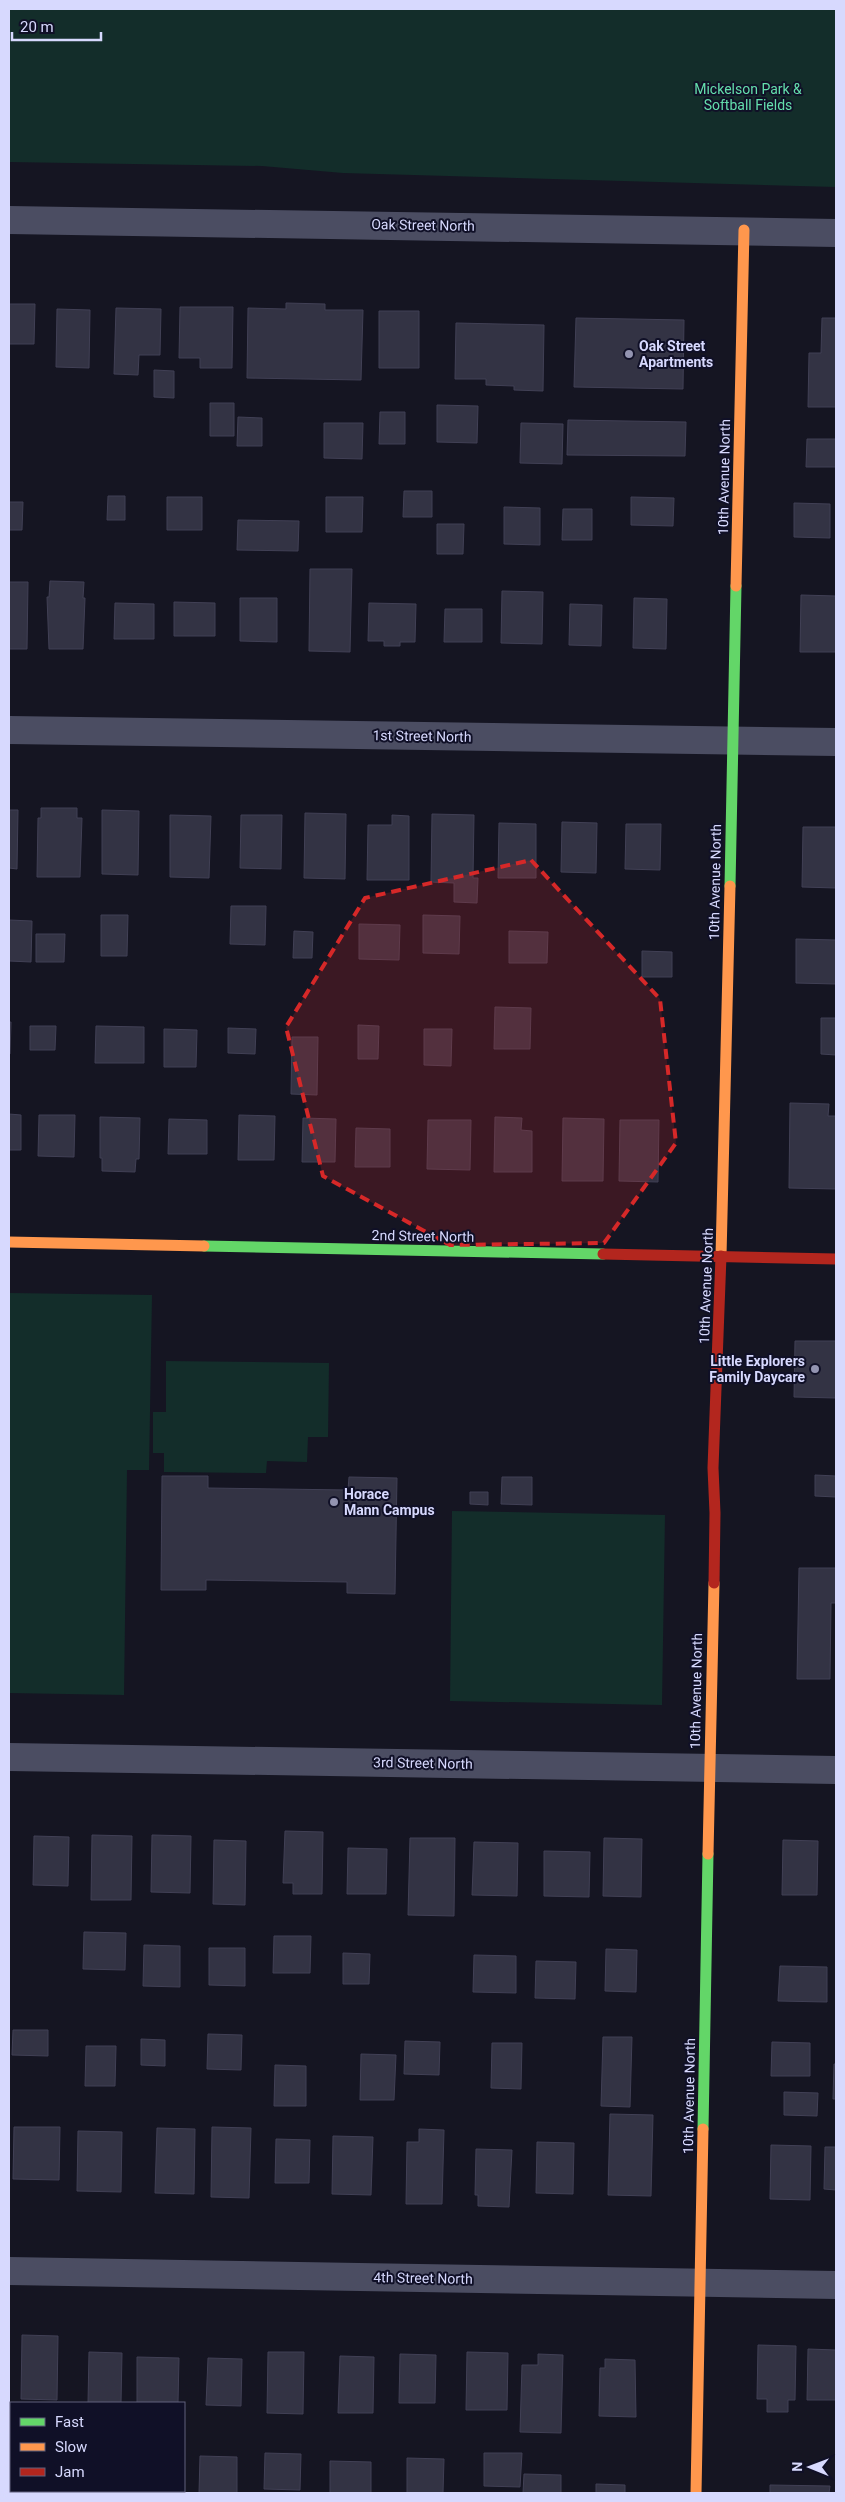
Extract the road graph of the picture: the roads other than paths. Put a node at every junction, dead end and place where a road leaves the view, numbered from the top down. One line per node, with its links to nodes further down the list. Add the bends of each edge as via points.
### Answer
1 (9, 220): 2 (street, Oak Street North)
2 (744, 230): 3 (street, Oak Street North); 5 (street, 10th Avenue North)
3 (836, 233)
4 (9, 730): 5 (street, 1st Street North)
5 (732, 741): 6 (street, 1st Street North); 8 (street, 10th Avenue North)
6 (836, 742)
7 (9, 1242): 8 (street, 2nd Street North)
8 (722, 1257): 9 (street, 2nd Street North); 11 (street, 10th Avenue North, via 713,1468)
9 (836, 1259)
10 (9, 1757): 11 (street, 3rd Street North)
11 (710, 1768): 12 (street, 3rd Street North); 14 (street, 10th Avenue North)
12 (836, 1770)
13 (9, 2271): 14 (street, 4th Street North)
14 (701, 2282): 15 (street, 4th Street North); 16 (street, 10th Avenue North)
15 (836, 2285)
16 (696, 2493)

